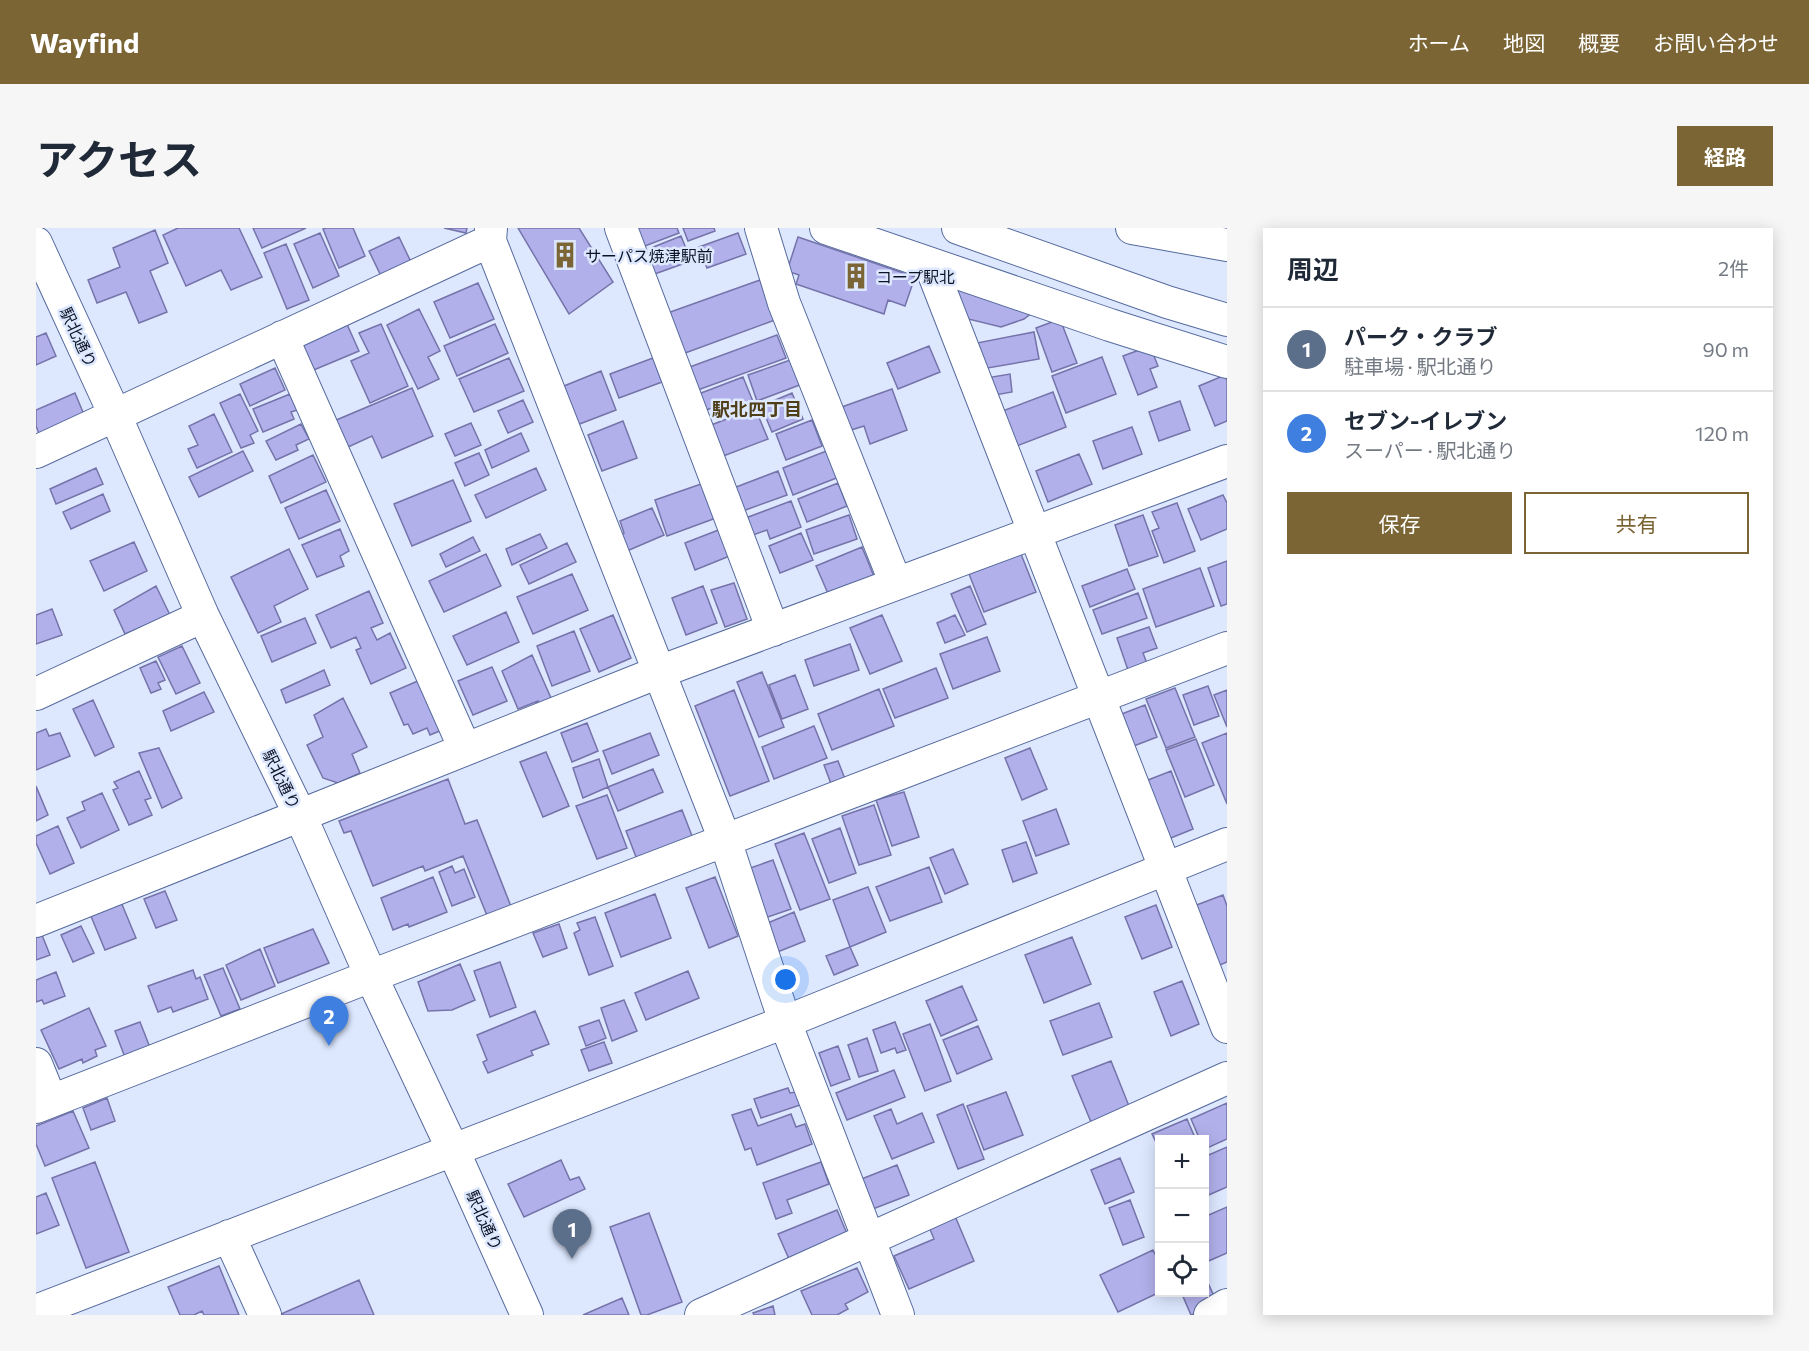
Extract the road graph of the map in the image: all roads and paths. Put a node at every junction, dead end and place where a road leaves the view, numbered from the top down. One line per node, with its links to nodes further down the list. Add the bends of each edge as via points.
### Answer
1 (621, 228): 19 (street)
2 (761, 228): 17 (street, via 784,303)
3 (826, 228): 9 (street)
4 (957, 228): 10 (street)
5 (1131, 228): 8 (street)
6 (490, 235): 11 (street); 21 (street)
7 (36, 243): 13 (street, 駅北通り)
8 (1227, 245)
9 (930, 264): 12 (street); 16 (street)
10 (1227, 320)
11 (282, 337): 13 (street); 24 (street)
12 (1227, 362)
13 (115, 415): 14 (street); 18 (street, 駅北通り)
14 (36, 452)
15 (1227, 461): 16 (street)
16 (1035, 532): 17 (street); 23 (street)
17 (896, 584): 19 (street)
18 (203, 616): 22 (street); 25 (street, 駅北通り)
19 (773, 630): 21 (street)
20 (1227, 648): 23 (street)
21 (659, 672): 24 (street); 26 (street)
22 (36, 694)
23 (1099, 697): 26 (street); 28 (street)
24 (465, 749): 25 (street)
25 (300, 815): 29 (street); 30 (street, 駅北通り)
26 (725, 840): 30 (street); 31 (street)
27 (1227, 844): 28 (street)
28 (1166, 868): 31 (street); 32 (street)
29 (36, 921)
30 (371, 976): 35 (street); 36 (street, 駅北通り)
31 (785, 1022): 36 (street); 38 (street)
32 (1227, 1027)
33 (36, 1064): 35 (street)
34 (1227, 1078): 38 (street)
35 (44, 1104)
36 (453, 1150): 37 (street); 42 (street, 駅北通り)
37 (230, 1236): 40 (street); 41 (street)
38 (869, 1239): 43 (street); 44 (street)
39 (1227, 1305): 45 (street)
40 (36, 1311)
41 (265, 1315)
42 (527, 1315)
43 (701, 1315)
44 (898, 1315)
45 (1210, 1315)

